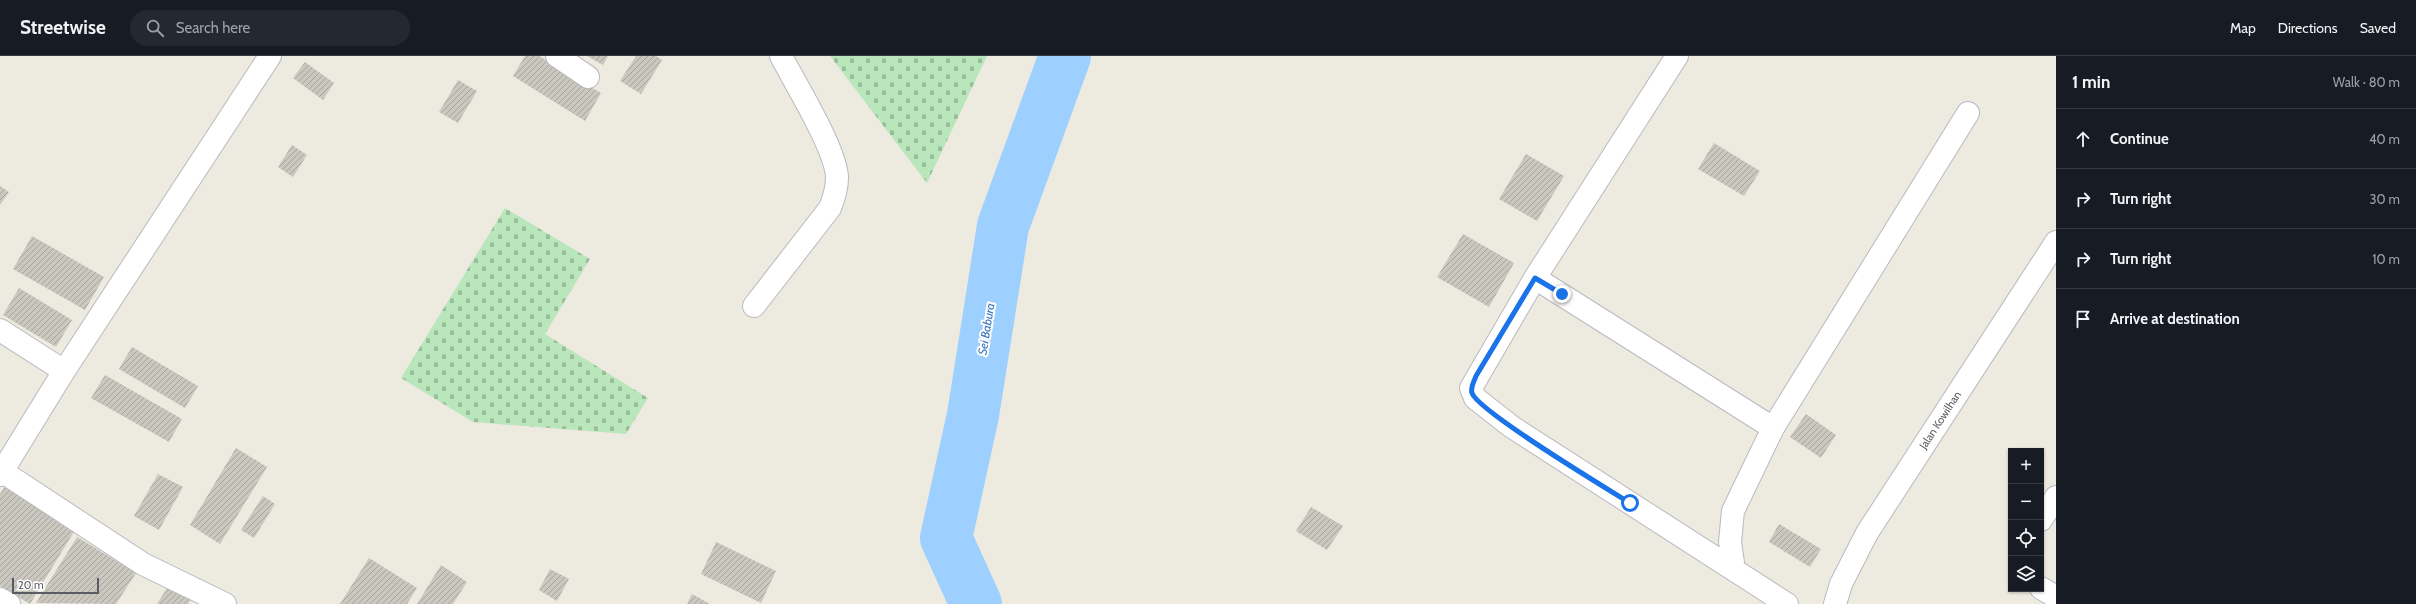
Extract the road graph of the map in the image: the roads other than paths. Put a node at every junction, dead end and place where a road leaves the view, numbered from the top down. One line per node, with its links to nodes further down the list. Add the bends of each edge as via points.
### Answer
1 (270, 56): 11 (street)
2 (557, 56): 5 (street)
3 (781, 56): 9 (street, via 828,146 836,169 836,188 830,208)
4 (1677, 56): 8 (street)
5 (588, 77)
6 (1968, 113): 12 (street)
7 (2056, 242): 23 (street, Jalan Kowilhan, via 1867,532 1841,584)
8 (1535, 278): 12 (street); 16 (street, via 1476,376 1471,388 1475,398 1512,427)
9 (754, 306)
10 (0, 330): 11 (street)
11 (64, 371): 13 (street)
12 (1773, 428): 16 (street, via 1733,511 1730,542)
13 (1, 472): 21 (street, via 143,564)
14 (2056, 497): 15 (street)
15 (2044, 515)
16 (1734, 570): 22 (street)
17 (2044, 590): 18 (street)
18 (2056, 597)
19 (0, 599): 20 (street)
20 (9, 604)
21 (225, 604)
22 (1787, 604)
23 (1835, 604)

